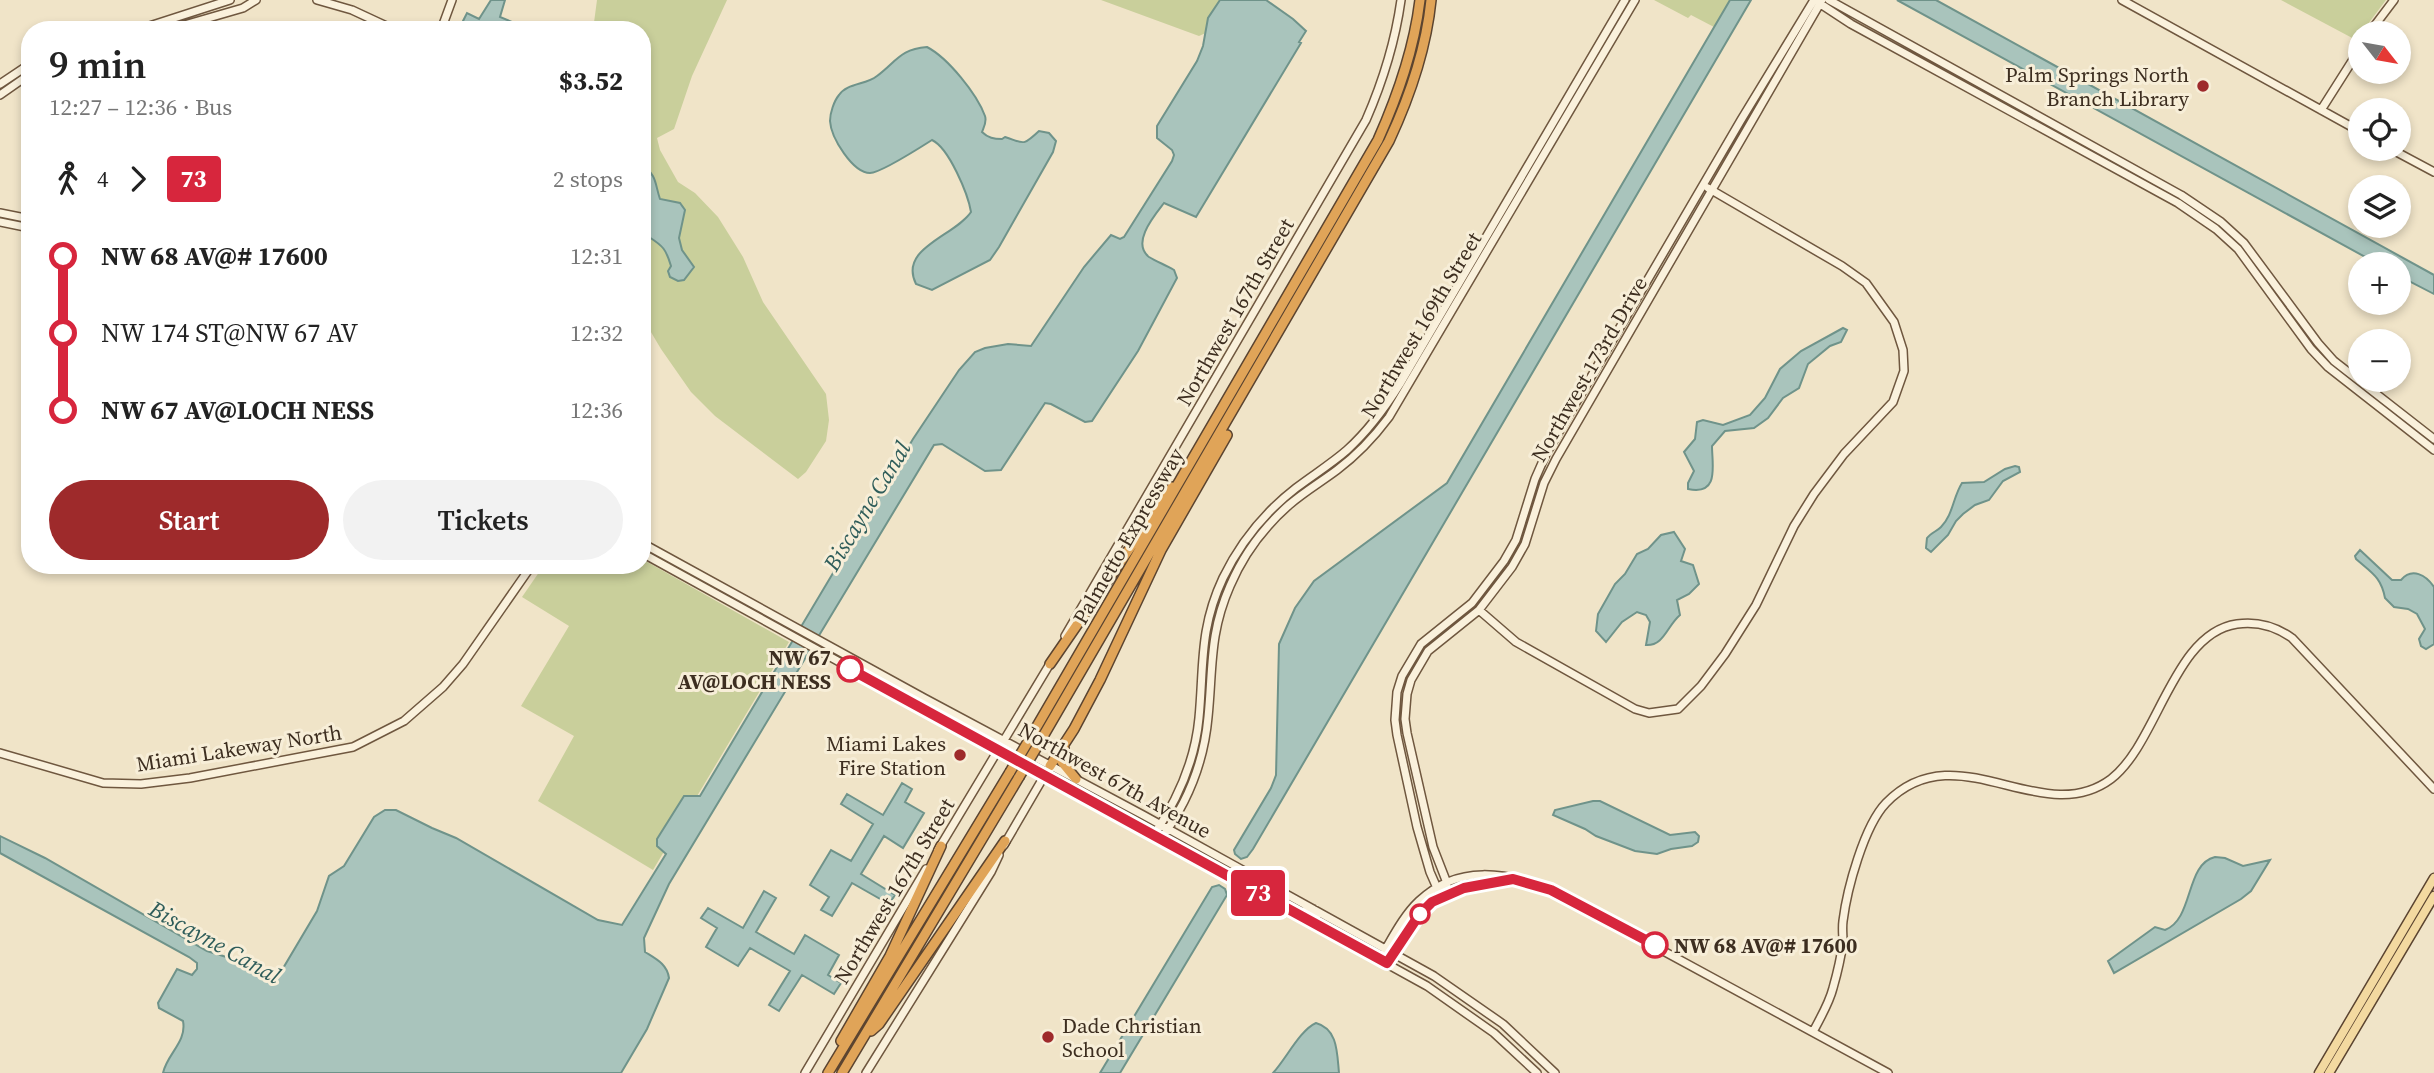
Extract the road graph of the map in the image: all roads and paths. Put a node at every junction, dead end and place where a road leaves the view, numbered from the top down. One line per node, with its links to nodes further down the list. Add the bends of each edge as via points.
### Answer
1 (230, 0): 14 (street)
2 (256, 0): 15 (street)
3 (317, 0): 16 (street)
4 (452, 0): 17 (street)
5 (1401, 0): 54 (street, Northwest 167th Street, via 1378,92 1350,150)
6 (1420, 0): 39 (highway, Palmetto Expressway, via 1404,76 1378,140)
7 (1431, 0): 36 (highway, Palmetto Expressway, via 1415,78 1389,141)
8 (1625, 0): 46 (street, Northwest 169th Street, via 1382,412 1348,449 1270,511)
9 (1635, 0): 47 (street, Northwest 169th Street, via 1389,417 1356,454 1277,517)
10 (1829, 0): 27 (street)
11 (2122, 0): 24 (street)
12 (2394, 0): 18 (street)
13 (1818, 1): 26 (street); 30 (street, Northwest 173rd Drive); 31 (street, Northwest 173rd Drive)
14 (166, 21)
15 (200, 21)
16 (376, 21)
17 (444, 21)
18 (2378, 21)
19 (2348, 67): 24 (street)
20 (21, 70): 22 (street)
21 (21, 80): 23 (street)
22 (0, 84)
23 (0, 95)
24 (2321, 110): 25 (street)
25 (2348, 125)
26 (2079, 148): 27 (street); 38 (street, via 2178,202 2216,229 2248,260 2328,367)
27 (2095, 148): 37 (street, via 2221,222 2255,255 2334,361)
28 (2411, 160): 29 (street)
29 (2434, 172)
30 (1703, 185): 31 (street); 41 (street, Northwest 173rd Drive, via 1542,463)
31 (1712, 190): 43 (street, Northwest 173rd Drive, via 1551,467); 49 (street, via 1853,272 1879,299 1900,337 1904,370 1893,402 1814,494 1740,631 1701,686 1678,709 1649,713 1635,709 1516,642)
32 (0, 213): 33 (street)
33 (21, 217)
34 (0, 222): 35 (street)
35 (21, 226)
36 (1259, 367): 57 (highway, via 1243,405 1161,550 1105,672); 82 (highway, Palmetto Expressway, bridge)
37 (2434, 439)
38 (2434, 450)
39 (1184, 473): 54 (highway); 85 (highway, Palmetto Expressway, bridge)
40 (651, 548): 42 (street, Northwest 67th Avenue)
41 (1510, 550): 43 (street); 71 (street, Northwest 173rd Drive, via 1472,603 1420,644 1396,692 1397,735 1423,850)
42 (664, 555): 45 (street); 52 (street, Northwest 67th Avenue)
43 (1519, 556): 49 (street, Northwest 173rd Drive)
44 (651, 558): 45 (street, Northwest 67th Avenue)
45 (659, 563): 53 (street, Northwest 67th Avenue)
46 (1230, 564): 47 (street); 50 (street, Northwest 169th Street)
47 (1237, 571): 51 (street, Northwest 169th Street)
48 (526, 574): 59 (street, Miami Lakeway North, via 443,687 404,721 354,747 141,784 103,783)
49 (1479, 610): 70 (street, Northwest 173rd Drive, via 1429,651 1411,680 1405,706 1427,825)
50 (1205, 633): 51 (street); 64 (street, Northwest 169th Street, via 1197,735)
51 (1215, 634): 64 (street, Northwest 169th Street, via 1203,749 1187,796)
52 (844, 654): 53 (street); 55 (street); 56 (street, Northwest 67th Avenue)
53 (827, 656): 55 (street, Northwest 67th Avenue)
54 (1050, 664): 56 (street, Northwest 167th Street)
55 (852, 670): 58 (street, Northwest 67th Avenue)
56 (1005, 740): 58 (street, Northwest 167th Street); 60 (street, Northwest 67th Avenue)
57 (1067, 741): 60 (highway); 62 (highway, via 1061,759)
58 (999, 751): 61 (street, Northwest 67th Avenue); 67 (street, Northwest 167th Street)
59 (0, 753)
60 (1050, 765): 61 (street); 62 (street, Northwest 67th Avenue)
61 (1044, 777): 65 (street, Northwest 67th Avenue); 66 (street)
62 (1076, 779): 64 (street, Northwest 67th Avenue)
63 (2434, 789): 81 (street, via 2292,638 2273,627 2243,623 2219,629 2195,648 2132,754 2100,786 2057,795 1949,774 1912,785 1886,803 1863,842 1843,919 1833,989)
64 (1165, 827): 65 (street, Northwest 169th Street); 74 (street, Northwest 67th Avenue)
65 (1157, 838): 75 (street, Northwest 67th Avenue)
66 (1006, 841): 82 (highway, via 879,1024); 87 (street)
67 (941, 846): 83 (street, Northwest 167th Street); 84 (highway, via 890,956)
68 (2434, 878): 91 (main road)
69 (1513, 879): 70 (street, via 1488,874); 72 (street); 81 (street, via 1551,890)
70 (1447, 883): 71 (street); 72 (street, Northwest 173rd Drive)
71 (1437, 888): 72 (street); 77 (street, via 1418,902)
72 (1446, 894): 78 (street, via 1424,909)
73 (2434, 897): 92 (main road)
74 (1313, 909): 75 (street); 76 (street); 77 (street, Northwest 67th Avenue)
75 (1294, 913): 76 (street, Northwest 67th Avenue)
76 (1320, 927): 79 (street, Northwest 67th Avenue)
77 (1386, 949): 78 (street, Northwest 67th Avenue); 79 (street)
78 (1394, 953): 80 (street); 89 (street, Northwest 67th Avenue, via 1474,1002)
79 (1378, 960): 80 (street, Northwest 67th Avenue)
80 (1387, 963): 88 (street, Northwest 67th Avenue, via 1494,1033)
81 (1813, 1032): 90 (street)
82 (860, 1042): 86 (highway, Palmetto Expressway)
83 (805, 1073)
84 (823, 1073)
85 (828, 1073)
86 (842, 1073)
87 (866, 1073)
88 (1537, 1073)
89 (1555, 1073)
90 (1888, 1073)
91 (2319, 1073)
92 (2329, 1073)

